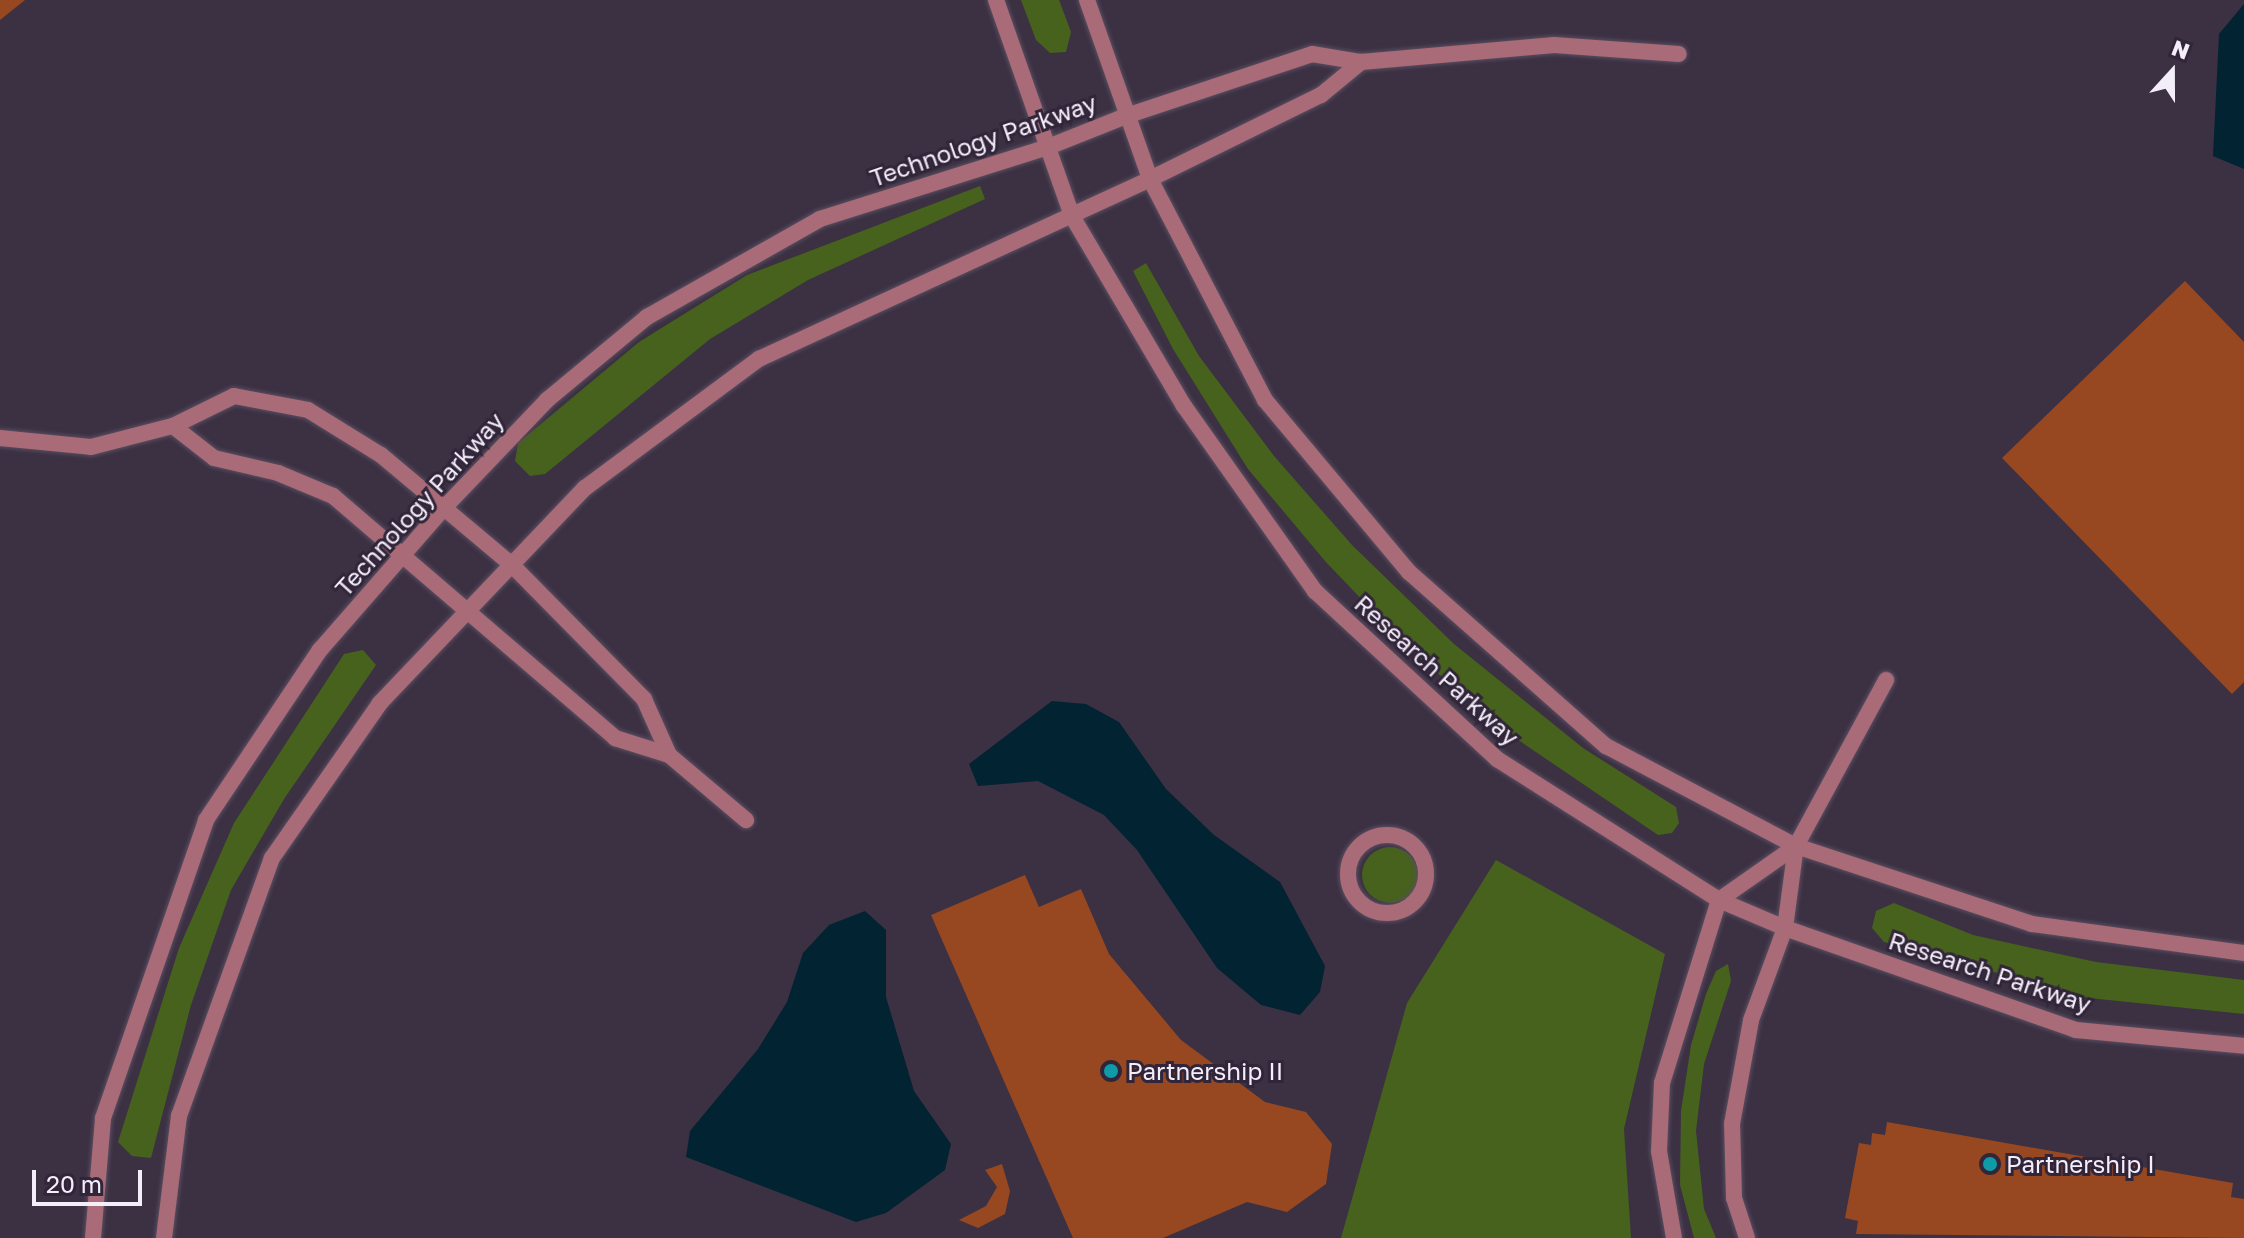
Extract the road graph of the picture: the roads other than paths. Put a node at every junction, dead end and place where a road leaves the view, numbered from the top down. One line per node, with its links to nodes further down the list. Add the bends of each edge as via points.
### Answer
1 (996, 0): 6 (street, Research Parkway)
2 (1087, 0): 5 (street)
3 (1679, 54): 4 (street, Technology Parkway, via 1554,45)
4 (1361, 62): 5 (street, Technology Parkway, via 1312,54); 7 (street, via 1321,95)
5 (1126, 116): 6 (street, Technology Parkway); 7 (street)
6 (1048, 147): 8 (street, Research Parkway); 11 (street, Technology Parkway, via 820,219 647,317 547,400)
7 (1150, 179): 8 (street); 18 (street, via 1265,400 1409,572 1606,746)
8 (1072, 216): 13 (street, via 759,359 585,488); 19 (street, Research Parkway, via 1184,406 1315,591 1497,759)
9 (173, 426): 10 (street, via 91,447); 11 (street, via 234,396 308,410 381,455); 12 (street, via 214,458 278,473 333,496)
10 (0, 438)
11 (443, 509): 12 (street, Technology Parkway); 13 (street)
12 (403, 555): 14 (street); 24 (street, Technology Parkway, via 320,650 206,820 103,1118)
13 (512, 565): 14 (street); 16 (street, via 644,699)
14 (466, 614): 16 (street, via 615,738); 25 (street, via 380,703 272,858 179,1116)
15 (1886, 680): 18 (street)
16 (669, 755): 17 (street)
17 (746, 820)
18 (1796, 846): 19 (street); 21 (street); 22 (street, via 2032,924)
19 (1719, 900): 21 (street, Research Parkway); 26 (street, via 1662,1083 1659,1151)
20 (1362, 905): 20 (street, via 1348,869 1360,846 1382,836 1416,848 1423,858 1425,883 1412,905 1387,913)
21 (1785, 928): 23 (street, Research Parkway, via 2076,1030); 27 (street, via 1751,1020 1732,1124 1734,1198)
22 (2244, 953)
23 (2244, 1046)
24 (93, 1238)
25 (164, 1238)
26 (1674, 1238)
27 (1747, 1238)

